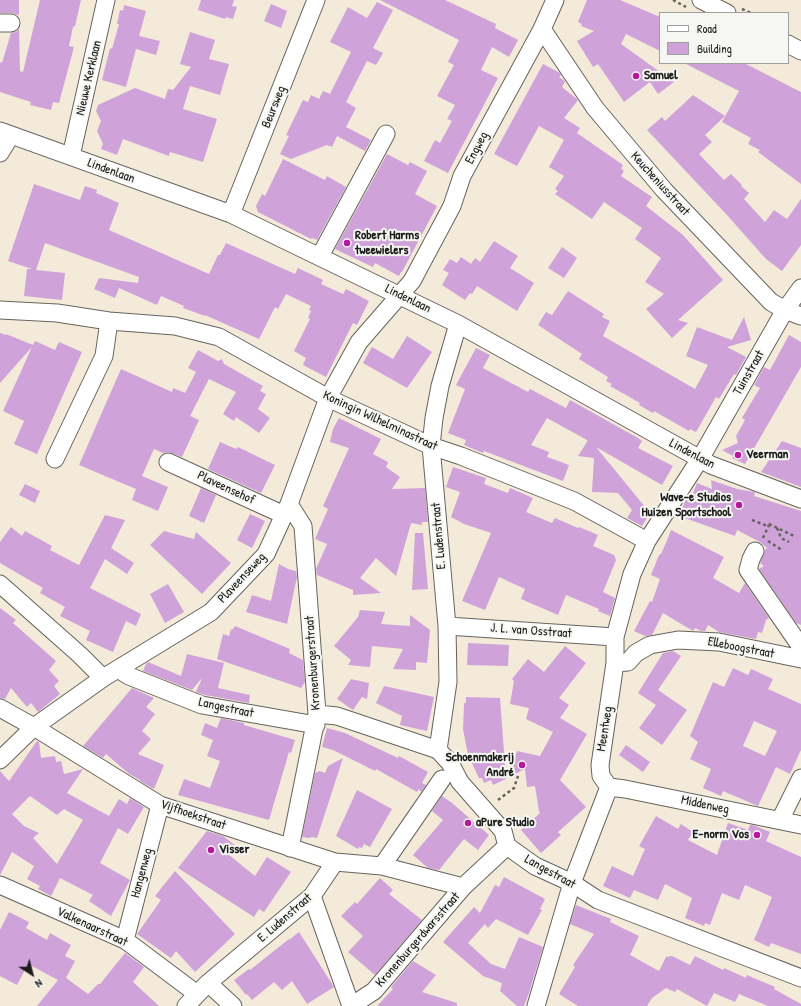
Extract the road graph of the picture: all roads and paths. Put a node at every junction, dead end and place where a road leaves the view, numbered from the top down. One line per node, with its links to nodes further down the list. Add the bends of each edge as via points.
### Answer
1 (106, 0): 12 (street, Nieuwe Kerklaan)
2 (316, 0): 13 (street, Beursweg)
3 (555, 0): 6 (street, Engweg)
4 (701, 0): 5 (street)
5 (725, 12)
6 (542, 28): 16 (street, Engweg, via 462,176 452,206 412,281); 18 (street, Keucheniusstraat, via 595,108 664,190 770,302)
7 (789, 45): 8 (street)
8 (801, 51)
9 (5, 133): 11 (street); 12 (street, Lindenlaan)
10 (386, 134): 14 (street)
11 (0, 153)
12 (71, 156): 13 (street, Lindenlaan)
13 (232, 214): 14 (street, Lindenlaan)
14 (320, 256): 16 (street, Lindenlaan)
15 (801, 288): 18 (street, Tuinstraat)
16 (399, 295): 20 (street, Lindenlaan); 21 (street, Plaveenseweg, via 359,342)
17 (0, 310): 19 (street, Koningin Wilhelminastraat)
18 (793, 313): 24 (street, Tuinstraat)
19 (109, 321): 21 (street, Koningin Wilhelminastraat, via 175,326 219,337); 23 (street, via 104,356)
20 (458, 324): 22 (street, E. Ludenstraat, via 440,386); 24 (street, Lindenlaan)
21 (328, 398): 22 (street, Koningin Wilhelminastraat); 27 (street, Plaveenseweg)
22 (431, 446): 32 (street, Koningin Wilhelminastraat, via 574,501); 37 (street, E. Ludenstraat)
23 (55, 458)
24 (700, 459): 26 (street, Lindenlaan); 32 (street, Meentweg)
25 (168, 462): 27 (street, Plaveensehof)
26 (801, 499)
27 (286, 509): 42 (street, Plaveenseweg, via 266,554 211,612); 45 (street, Kronenburgerstraat, via 303,526)
28 (752, 520): 29 (path, via 765,526)
29 (769, 524): 30 (path); 34 (path, via 762,537)
30 (776, 528): 31 (path); 33 (path, via 780,538)
31 (796, 537)
32 (647, 541): 38 (street, Meentweg, via 632,574)
33 (789, 542)
34 (782, 550)
35 (755, 551): 39 (street, via 748,570)
36 (0, 584): 43 (street)
37 (447, 626): 38 (street, J. L. van Osstraat); 47 (street, E. Ludenstraat, via 448,682)
38 (615, 637): 41 (street, Meentweg)
39 (801, 647)
40 (801, 659): 41 (street, Elleboogstraat, via 718,642 683,640 650,645 636,653 628,662)
41 (615, 663): 52 (street, Meentweg, via 600,765 601,776)
42 (118, 669): 43 (street, Plaveenseweg); 45 (street, Langestraat, via 129,676 202,705)
43 (103, 678): 46 (street, Plaveenseweg)
44 (0, 708): 46 (street, Vijfhoekstraat)
45 (316, 719): 47 (street, Langestraat, via 337,716); 58 (street, Kronenburgerstraat)
46 (34, 727): 48 (street, Plaveenseweg); 53 (street, Vijfhoekstraat)
47 (438, 750): 54 (street, via 450,763 460,782)
48 (0, 760)
49 (518, 776): 54 (path, via 514,788)
50 (801, 778): 55 (street)
51 (442, 779): 60 (street)
52 (609, 787): 55 (street, Middenweg); 61 (street)
53 (160, 805): 58 (street, Vijfhoekstraat); 65 (street, Hangenweg)
54 (484, 810): 57 (street, via 503,831)
55 (780, 820): 56 (street, Middenweg)
56 (801, 825)
57 (507, 846): 61 (street, Langestraat, via 534,866); 63 (street)
58 (290, 848): 59 (street, Vijfhoekstraat)
59 (335, 862): 60 (street); 64 (street, E. Ludenstraat)
60 (382, 866): 63 (street)
61 (572, 883): 66 (street, Langestraat, via 598,900); 70 (street)
62 (0, 885): 65 (street, Valkenaarstraat)
63 (463, 887): 69 (street, Kronenburgerdwarsstraat, via 374,991)
64 (312, 896): 67 (street, E. Ludenstraat); 69 (street)
65 (125, 940): 67 (street, Valkenaarstraat)
66 (801, 978)
67 (197, 994): 68 (street, Valkenaarstraat)
68 (233, 1006)
69 (351, 1006)
70 (536, 1006)

